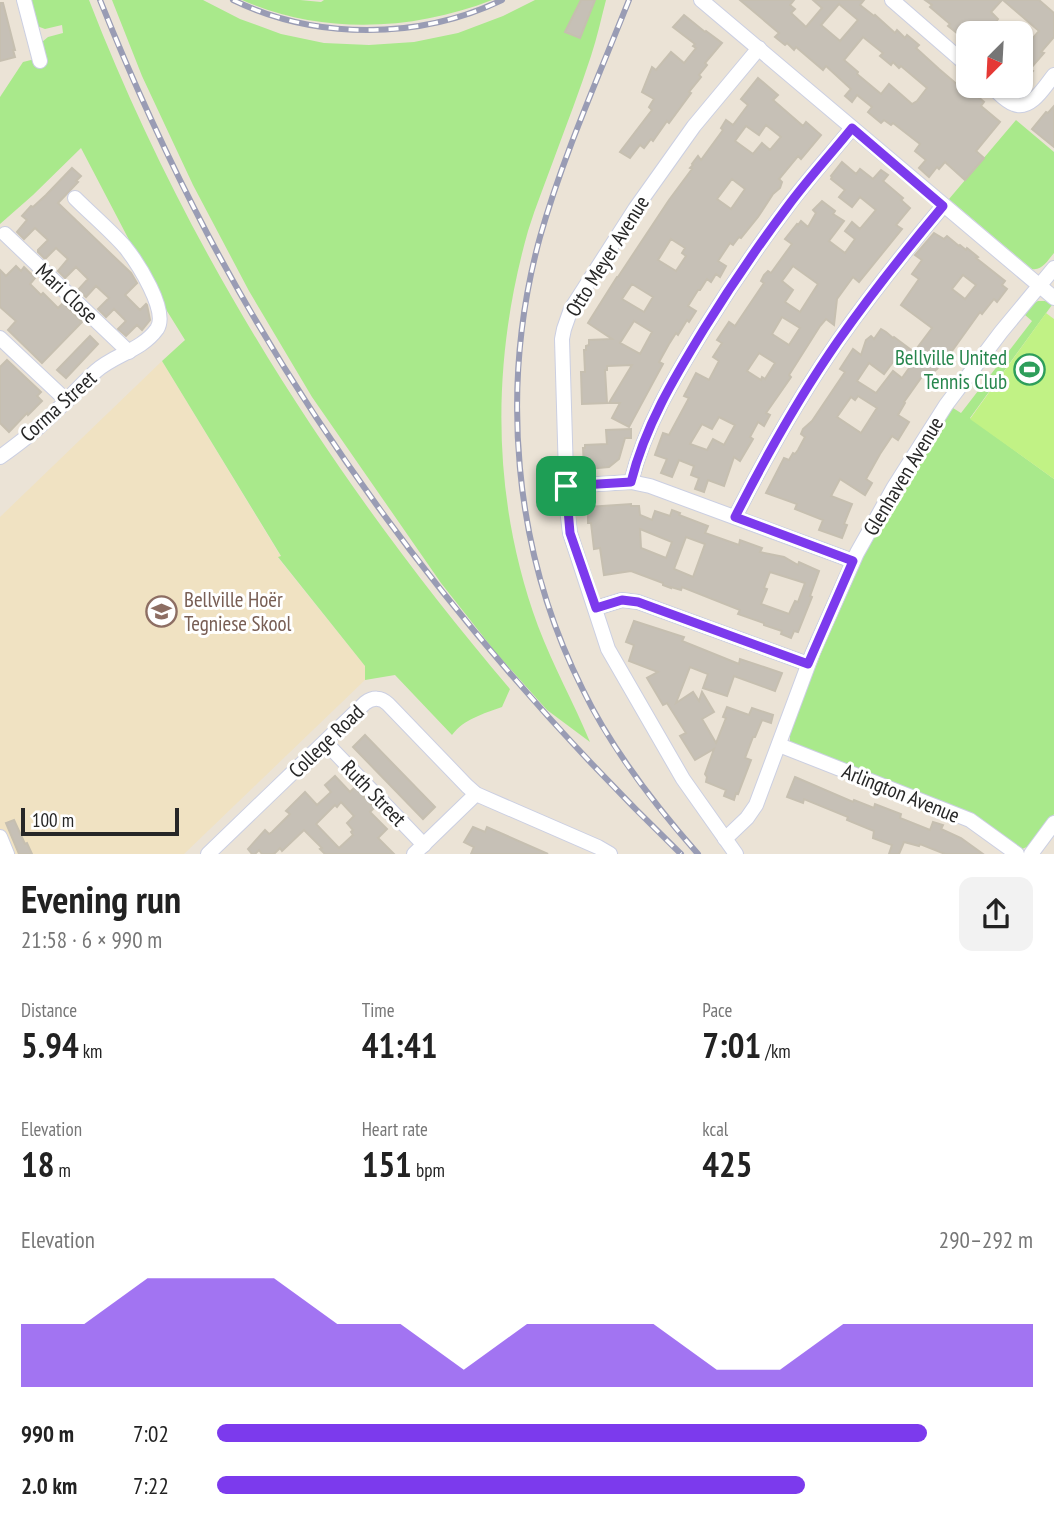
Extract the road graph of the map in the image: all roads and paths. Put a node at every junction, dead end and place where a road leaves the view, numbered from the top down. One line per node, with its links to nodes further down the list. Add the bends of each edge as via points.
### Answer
1 (24, 0): 6 (street)
2 (702, 0): 4 (street)
3 (891, 0): 5 (street)
4 (759, 48): 9 (street); 21 (street, Otto Meyer Avenue, via 694,126 571,309 562,339)
5 (956, 56)
6 (40, 61)
7 (1054, 75): 8 (street, via 1031,102 1012,104)
8 (1005, 98)
9 (852, 128): 11 (street); 20 (street, via 727,292 652,421)
10 (75, 198): 17 (street, Corma Street, via 124,247 158,306 160,324)
11 (943, 206): 14 (street); 22 (street, via 837,343 767,454)
12 (5, 234): 17 (street, Mari Close)
13 (1054, 268): 14 (street, Glenhaven Avenue)
14 (1039, 286): 15 (street); 23 (street, Glenhaven Avenue, via 946,405)
15 (1054, 298)
16 (0, 338): 18 (street)
17 (129, 352): 18 (street, Corma Street, via 97,369)
18 (67, 401): 19 (street, Corma Street)
19 (2, 453)
20 (631, 482): 21 (street); 22 (street)
21 (566, 486): 24 (street, Otto Meyer Avenue, via 570,533)
22 (735, 517): 23 (street)
23 (853, 561): 25 (street, Glenhaven Avenue)
24 (596, 608): 25 (street, via 622,600 638,602); 31 (street, Otto Meyer Avenue, via 608,649 683,779)
25 (808, 664): 27 (street, Glenhaven Avenue)
26 (325, 742): 28 (street, College Road, via 365,703 382,700); 32 (street, Ruth Street); 34 (street, College Road)
27 (779, 745): 31 (street, Glenhaven Avenue, via 754,809); 37 (street, Arlington Avenue, via 970,820)
28 (476, 794): 32 (street); 35 (street)
29 (1054, 823): 38 (street)
30 (0, 837): 33 (street)
31 (725, 839): 36 (street)
32 (419, 849)
33 (7, 854)
34 (208, 854)
35 (610, 854)
36 (737, 854)
37 (1017, 854)
38 (1031, 854)

